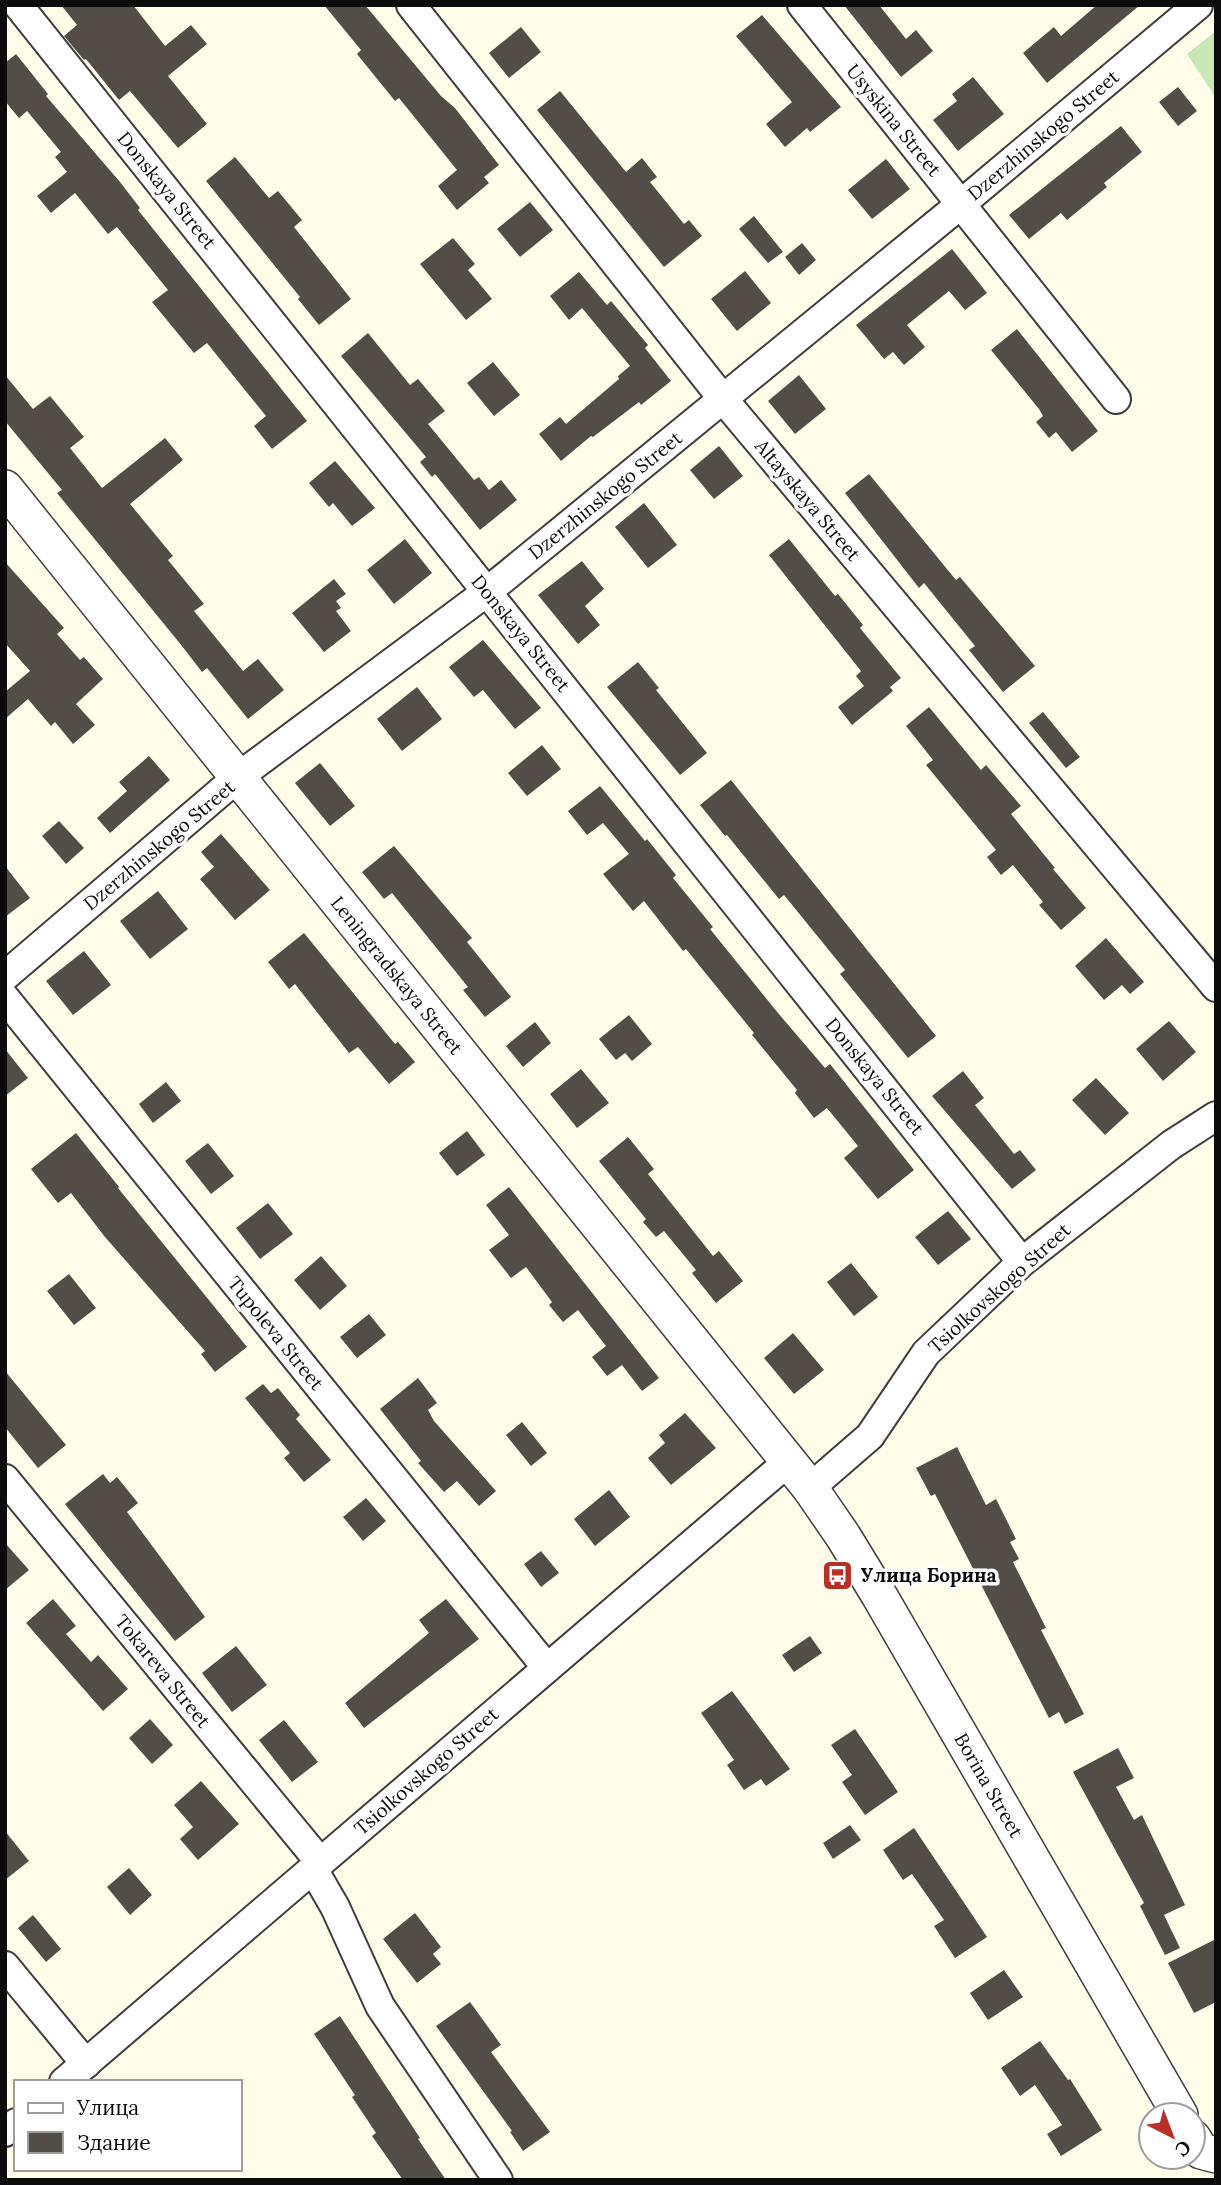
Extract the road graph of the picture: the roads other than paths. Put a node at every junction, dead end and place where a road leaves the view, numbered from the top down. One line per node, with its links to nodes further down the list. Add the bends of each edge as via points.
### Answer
1 (18, 5): 9 (street, Donskaya Street)
2 (411, 5): 6 (street, Altayskaya Street)
3 (802, 5): 5 (street, Usyskina Street)
4 (1194, 6): 5 (street, Dzerzhinskogo Street)
5 (961, 204): 6 (street, Dzerzhinskogo Street); 7 (street, Usyskina Street)
6 (723, 399): 9 (street, Dzerzhinskogo Street); 12 (street, Altayskaya Street)
7 (1116, 399)
8 (5, 488): 10 (street, Leningradskaya Street)
9 (488, 590): 10 (street, Dzerzhinskogo Street); 15 (street, Donskaya Street)
10 (238, 777): 11 (street, Dzerzhinskogo Street); 16 (street, Leningradskaya Street)
11 (5, 976)
12 (1216, 987)
13 (5, 998): 19 (street, Tupoleva Street)
14 (1216, 1116): 15 (street, Tsiolkovskogo Street, via 1171,1145)
15 (1023, 1262): 18 (street, Tsiolkovskogo Street, via 926,1353 870,1436)
16 (789, 1461): 18 (street, Borina Street); 19 (street, Tsiolkovskogo Street)
17 (5, 1479): 20 (street, Tokareva Street)
18 (810, 1488): 24 (street, Borina Street, via 879,1595)
19 (547, 1668): 20 (street, Tsiolkovskogo Street)
20 (316, 1866): 22 (street, Tsiolkovskogo Street); 25 (street, Tokareva Street, via 380,2006)
21 (5, 1966): 22 (street)
22 (86, 2064): 23 (street, Tsiolkovskogo Street)
23 (66, 2080)
24 (1172, 2101)
25 (498, 2180)

